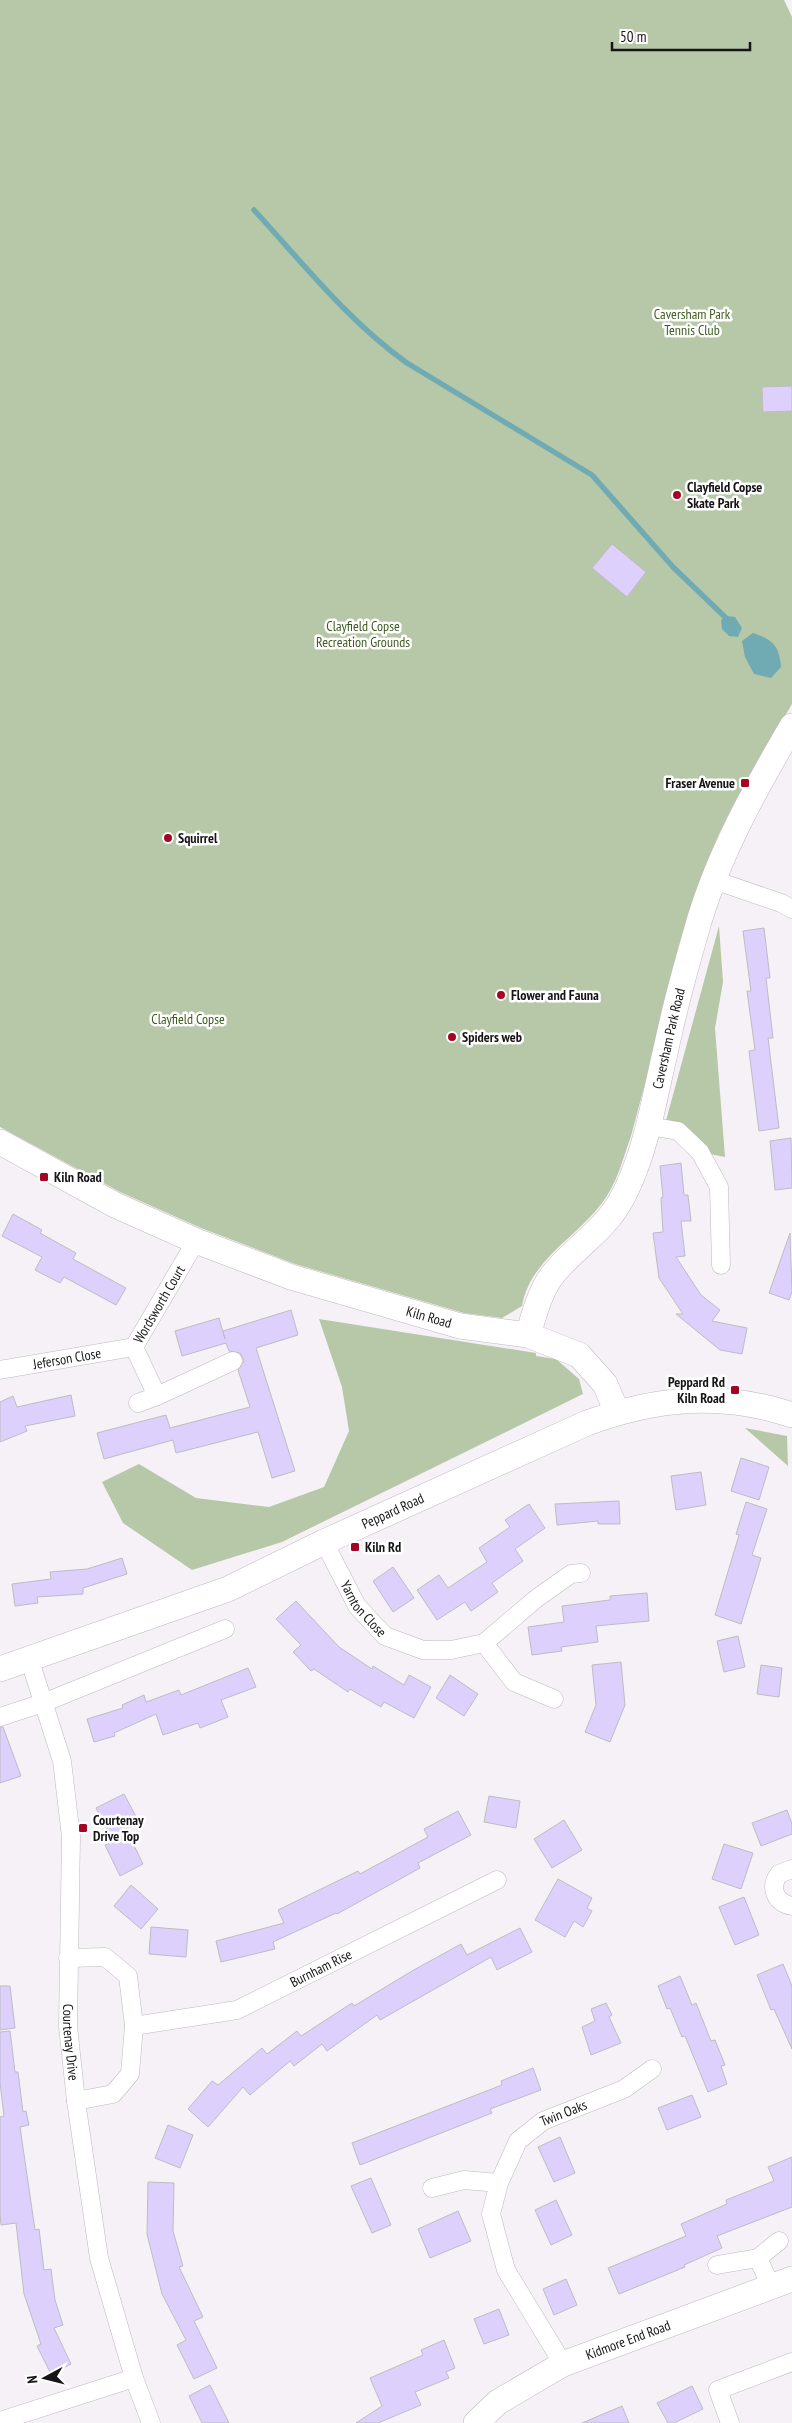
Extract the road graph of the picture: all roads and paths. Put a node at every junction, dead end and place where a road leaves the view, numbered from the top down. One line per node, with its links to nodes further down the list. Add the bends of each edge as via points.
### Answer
1 (792, 726): 2 (street, Caversham Park Road, via 755,790)
2 (714, 880): 3 (street); 4 (street, Caversham Park Road, via 696,930)
3 (792, 909)
4 (649, 1126): 7 (street, via 678,1131 700,1152 719,1187); 8 (street, Caversham Park Road, via 630,1184 616,1211 554,1273 535,1310)
5 (0, 1142): 6 (street, Kiln Road, via 115,1205)
6 (196, 1241): 8 (street, Kiln Road, via 291,1277 460,1326); 9 (street, Wordsworth Court)
7 (721, 1265)
8 (528, 1335): 14 (street, Kiln Road, via 578,1355 604,1384)
9 (134, 1348): 11 (street, Jeferson Close); 12 (street, Wordsworth Court)
10 (232, 1361): 12 (street)
11 (0, 1370)
12 (157, 1396): 13 (street)
13 (138, 1403)
14 (618, 1412): 15 (street, Peppard Road, via 670,1401 720,1401 763,1405); 16 (street, Peppard Road)
15 (792, 1415)
16 (324, 1542): 19 (street, Yarnton Close, via 357,1606 385,1636 423,1650 451,1650); 20 (street, Peppard Road, via 228,1589)
17 (581, 1573): 19 (street, Yarnton Close, via 571,1574 537,1598)
18 (225, 1629): 23 (street)
19 (484, 1643): 22 (street, via 514,1682)
20 (29, 1658): 21 (street, Peppard Road); 23 (street, Courtenay Drive)
21 (0, 1668)
22 (554, 1699)
23 (43, 1703): 24 (street); 28 (street, Courtenay Drive, via 62,1761 71,1837)
24 (0, 1717)
25 (792, 1869): 27 (street, via 780,1874 774,1885 776,1897)
26 (496, 1880): 29 (street, Burnham Rise, via 237,2010)
27 (792, 1906)
28 (68, 1958): 29 (street, via 104,1957 128,1976); 31 (street, Courtenay Drive, via 68,2026)
29 (134, 2026): 31 (street, via 130,2074 113,2094)
30 (652, 2069): 32 (street, Twin Oaks, via 624,2089 543,2121 518,2141)
31 (76, 2101): 40 (street, Courtenay Drive, via 99,2258)
32 (499, 2184): 33 (street, via 464,2180); 39 (street, Twin Oaks, via 492,2214 506,2270)
33 (432, 2188)
34 (779, 2241): 35 (street)
35 (758, 2258): 36 (street); 37 (street)
36 (717, 2265)
37 (781, 2283): 39 (street, Kidmore End Road)
38 (792, 2362): 44 (street, via 718,2390)
39 (563, 2364): 43 (street, Kidmore End Road, via 498,2402)
40 (134, 2378): 41 (street); 42 (street, Courtenay Drive)
41 (0, 2421)
42 (151, 2423)
43 (476, 2423)
44 (730, 2423)

